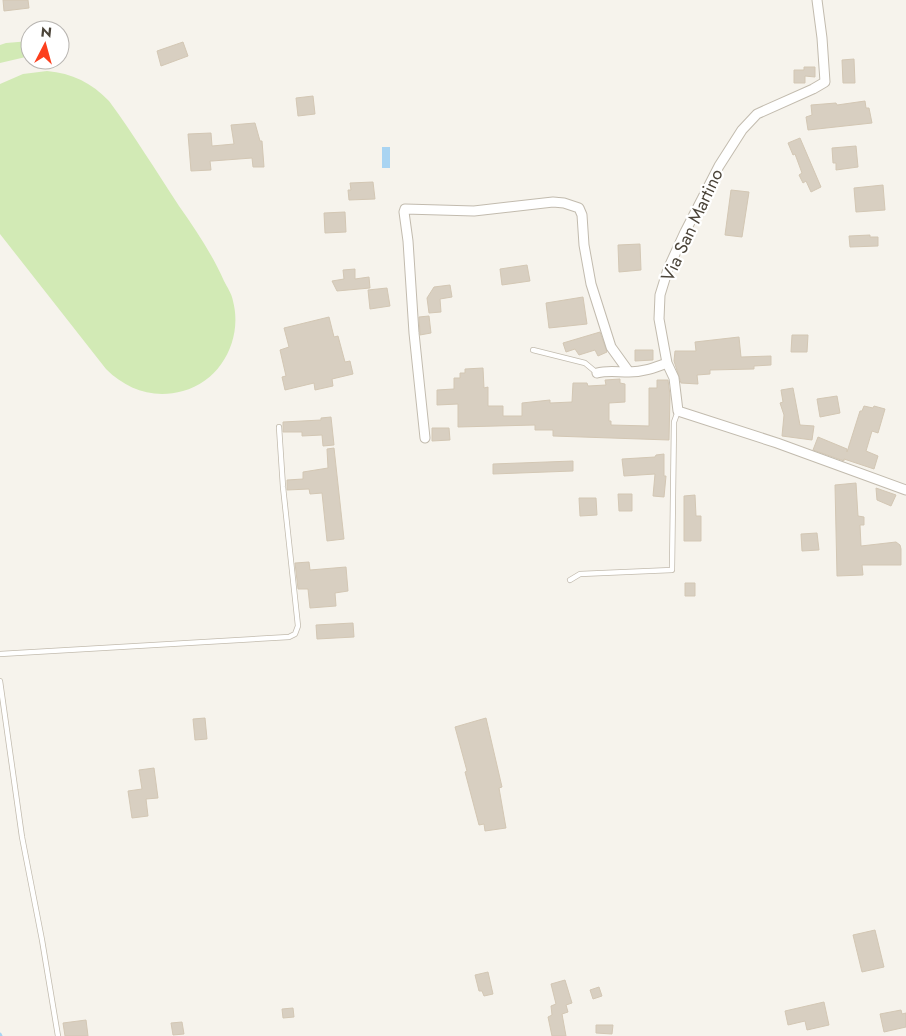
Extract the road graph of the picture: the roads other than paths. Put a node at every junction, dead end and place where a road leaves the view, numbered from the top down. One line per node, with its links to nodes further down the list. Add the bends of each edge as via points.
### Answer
1 (817, 0): 3 (street, Via San Martino, via 825,82 757,114 742,130 719,166 668,269 660,295 659,319)
2 (533, 350): 5 (lane, via 584,363)
3 (667, 363): 4 (street, via 647,371); 6 (street, Via San Martino, via 674,378)
4 (629, 372): 5 (street); 8 (street, via 612,347 591,284 579,208 553,202 474,212 405,209)
5 (597, 373)
6 (678, 411): 9 (street); 10 (lane, via 674,422 672,570 580,574)
7 (279, 427): 11 (lane, via 298,626 295,634 289,637)
8 (425, 438)
9 (906, 490)
10 (570, 580)
11 (0, 654)
12 (0, 681): 13 (lane, via 22,837)
13 (58, 1036)

